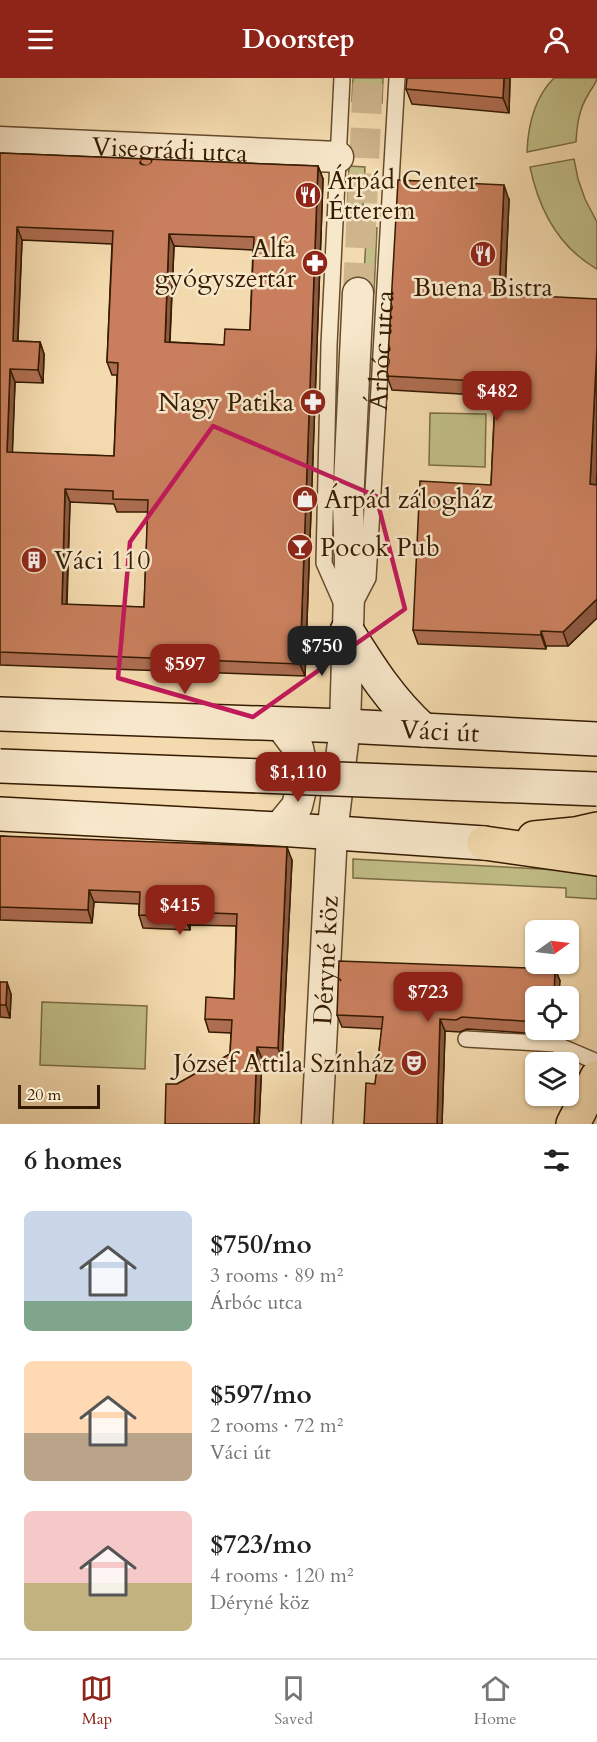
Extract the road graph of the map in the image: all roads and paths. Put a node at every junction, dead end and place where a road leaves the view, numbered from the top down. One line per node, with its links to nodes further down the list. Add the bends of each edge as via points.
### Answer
1 (342, 78): 4 (lane, Árbóc utca)
2 (397, 78): 6 (lane, Árbóc utca, via 368,578)
3 (0, 142): 4 (street, Visegrádi utca)
4 (338, 157): 6 (lane, Árbóc utca, via 324,563)
5 (358, 293): 6 (street, Árbóc utca, via 348,503)
6 (347, 624): 9 (street, Árbóc utca); 10 (main road, via 384,689)
7 (0, 714): 8 (main road, Váci út)
8 (280, 724): 9 (main road, Váci út); 15 (street, via 298,748 304,777 297,806)
9 (345, 726): 10 (main road, Váci út); 17 (street, Déryné köz)
10 (423, 730): 11 (main road, Váci út)
11 (597, 739)
12 (0, 766): 13 (main road, Váci út, bridge)
13 (597, 789)
14 (0, 814): 15 (main road)
15 (278, 829): 17 (main road)
16 (597, 829): 18 (main road)
17 (332, 832): 18 (main road); 23 (street, Déryné köz)
18 (484, 843): 19 (main road)
19 (597, 860)
20 (466, 1039): 21 (lane, via 555,1044)
21 (597, 1062)
22 (597, 1077): 24 (main road)
23 (317, 1124)
24 (573, 1124)

